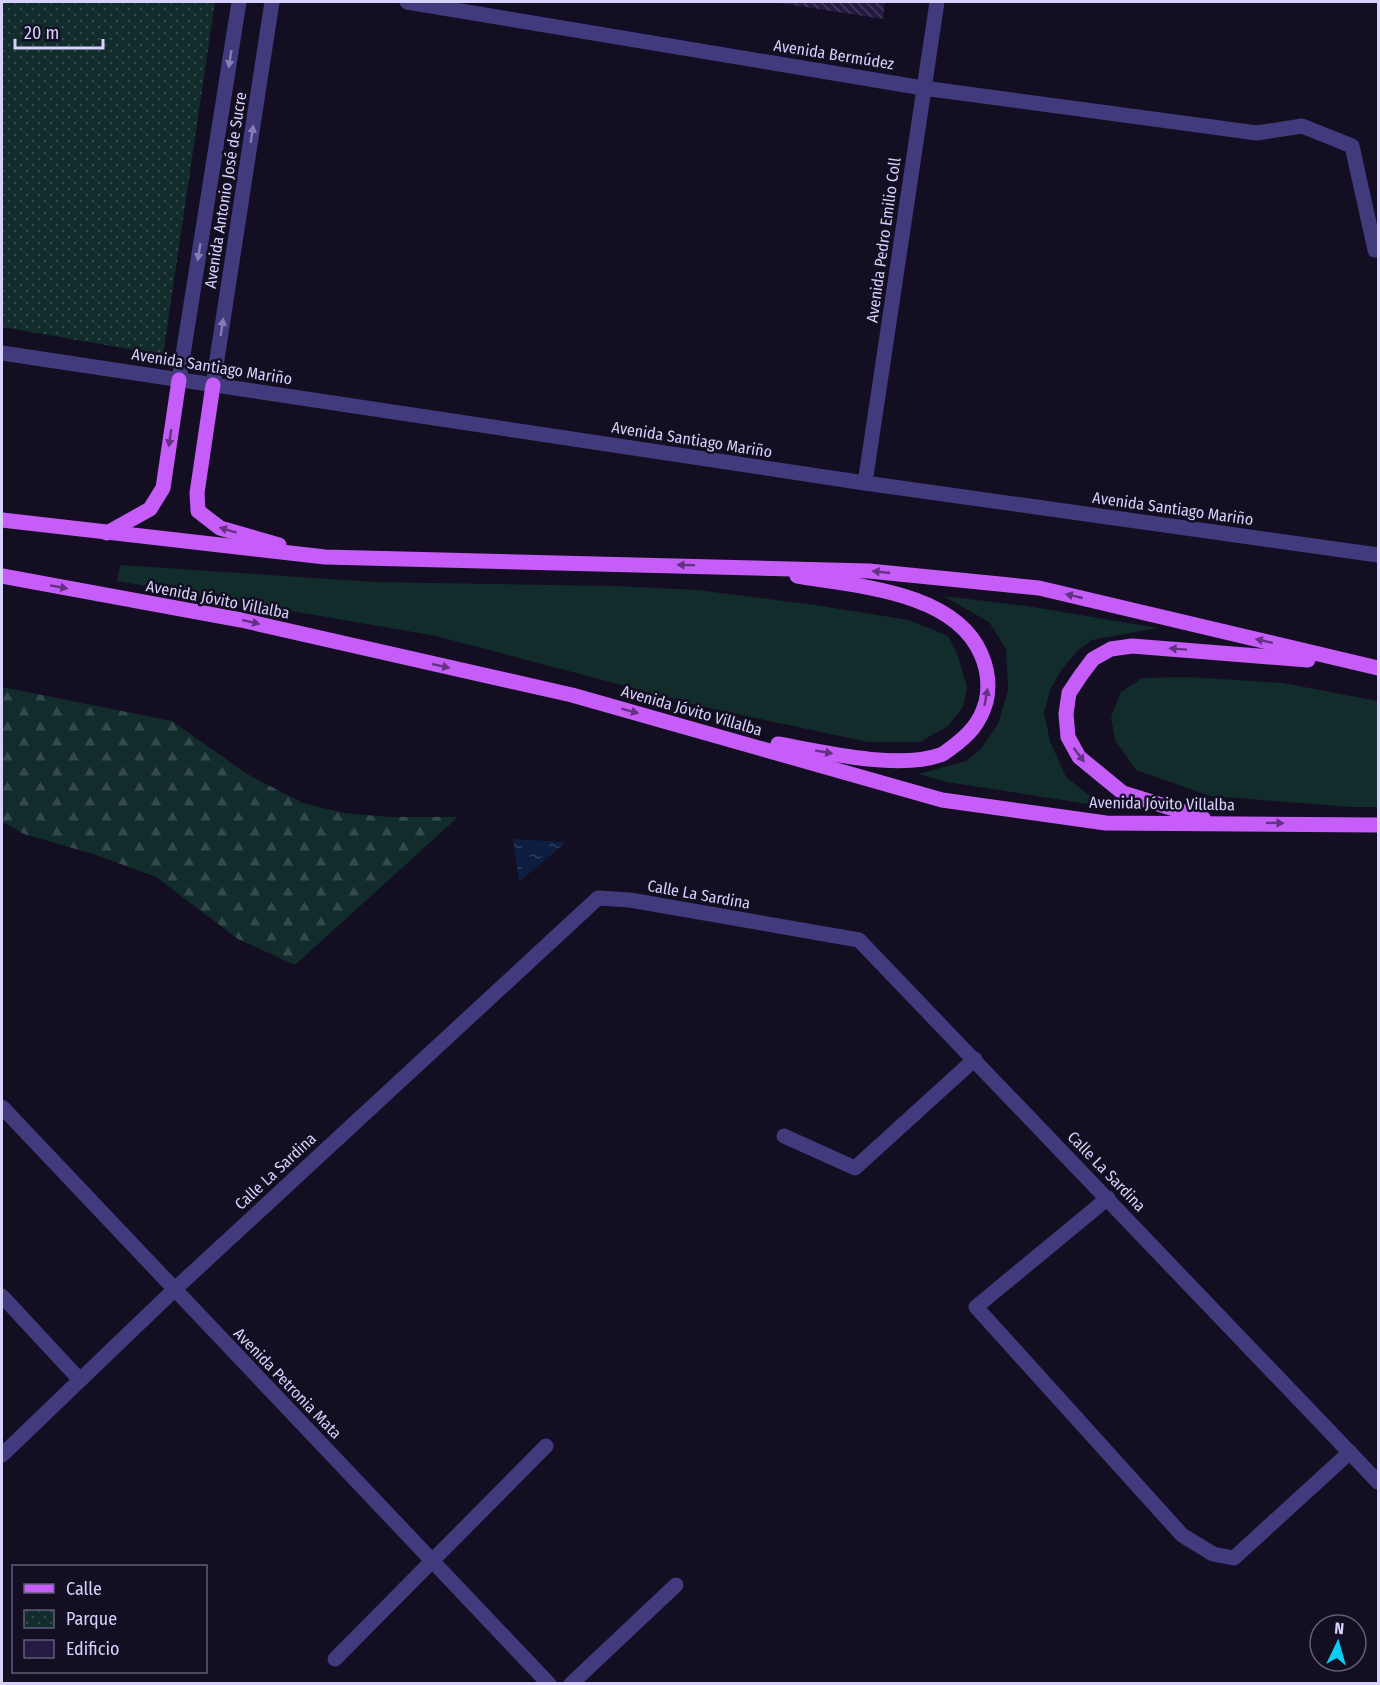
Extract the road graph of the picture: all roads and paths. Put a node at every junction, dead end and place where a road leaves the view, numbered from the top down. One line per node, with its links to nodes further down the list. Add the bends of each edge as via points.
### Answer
1 (239, 2): 8 (street, Avenida Antonio José de Sucre, one-way to 8)
2 (272, 2): 9 (street, Avenida Antonio José de Sucre, one-way to 2)
3 (407, 2): 5 (street, Avenida Bermúdez)
4 (937, 2): 5 (street, Avenida Pedro Emilio Coll)
5 (923, 88): 6 (street, Avenida Bermúdez, via 1257,133 1302,126 1352,146); 10 (street, Avenida Pedro Emilio Coll)
6 (1378, 250)
7 (2, 353): 8 (street, Avenida Santiago Mariño)
8 (179, 380): 9 (street, Avenida Santiago Mariño); 12 (main road, one-way to 12, via 163,488 150,509)
9 (213, 385): 10 (street, Avenida Santiago Mariño); 14 (main road, one-way to 9, via 220,528 198,511 196,493)
10 (866, 483): 13 (street, Avenida Santiago Mariño)
11 (2, 520): 12 (main road)
12 (107, 533): 14 (main road)
13 (1378, 555)
14 (325, 557): 15 (main road, one-way to 14)
15 (736, 566): 17 (main road, one-way to 15, via 1039,588 869,571); 19 (main road, one-way to 15, via 867,759 907,760 941,755 969,736 982,714 988,692 987,669 965,629 923,603 896,593)
16 (2, 576): 19 (main road, Avenida Jóvito Villalba, one-way to 19, via 242,620 572,695)
17 (1362, 664): 18 (main road); 20 (main road, one-way to 20, via 1132,646 1111,649 1094,659 1070,693 1066,714 1068,737 1078,757 1123,793)
18 (1378, 668)
19 (704, 732): 20 (main road, Avenida Jóvito Villalba, via 942,800 1106,823)
20 (1217, 822): 21 (main road, Avenida Jóvito Villalba, one-way to 21)
21 (1378, 825)
22 (975, 1059): 24 (street, via 855,1168); 25 (street, Calle La Sardina); 26 (street, Calle La Sardina, via 859,940 630,900 598,898)
23 (2, 1107): 26 (street, Avenida Petronia Mata)
24 (784, 1136)
25 (1108, 1198): 30 (street, Calle La Sardina); 30 (street, via 976,1307 1182,1534 1213,1554 1234,1558)
26 (175, 1289): 28 (street, Calle La Sardina); 33 (street, Avenida Petronia Mata)
27 (2, 1296): 28 (street)
28 (80, 1380): 31 (street, Calle La Sardina)
29 (546, 1446): 33 (street)
30 (1350, 1452): 32 (street, Calle La Sardina)
31 (2, 1455)
32 (1378, 1482)
33 (432, 1560): 35 (street); 36 (street, Avenida Petronia Mata)
34 (676, 1585): 37 (street)
35 (335, 1659)
36 (549, 1683)
37 (571, 1683)

